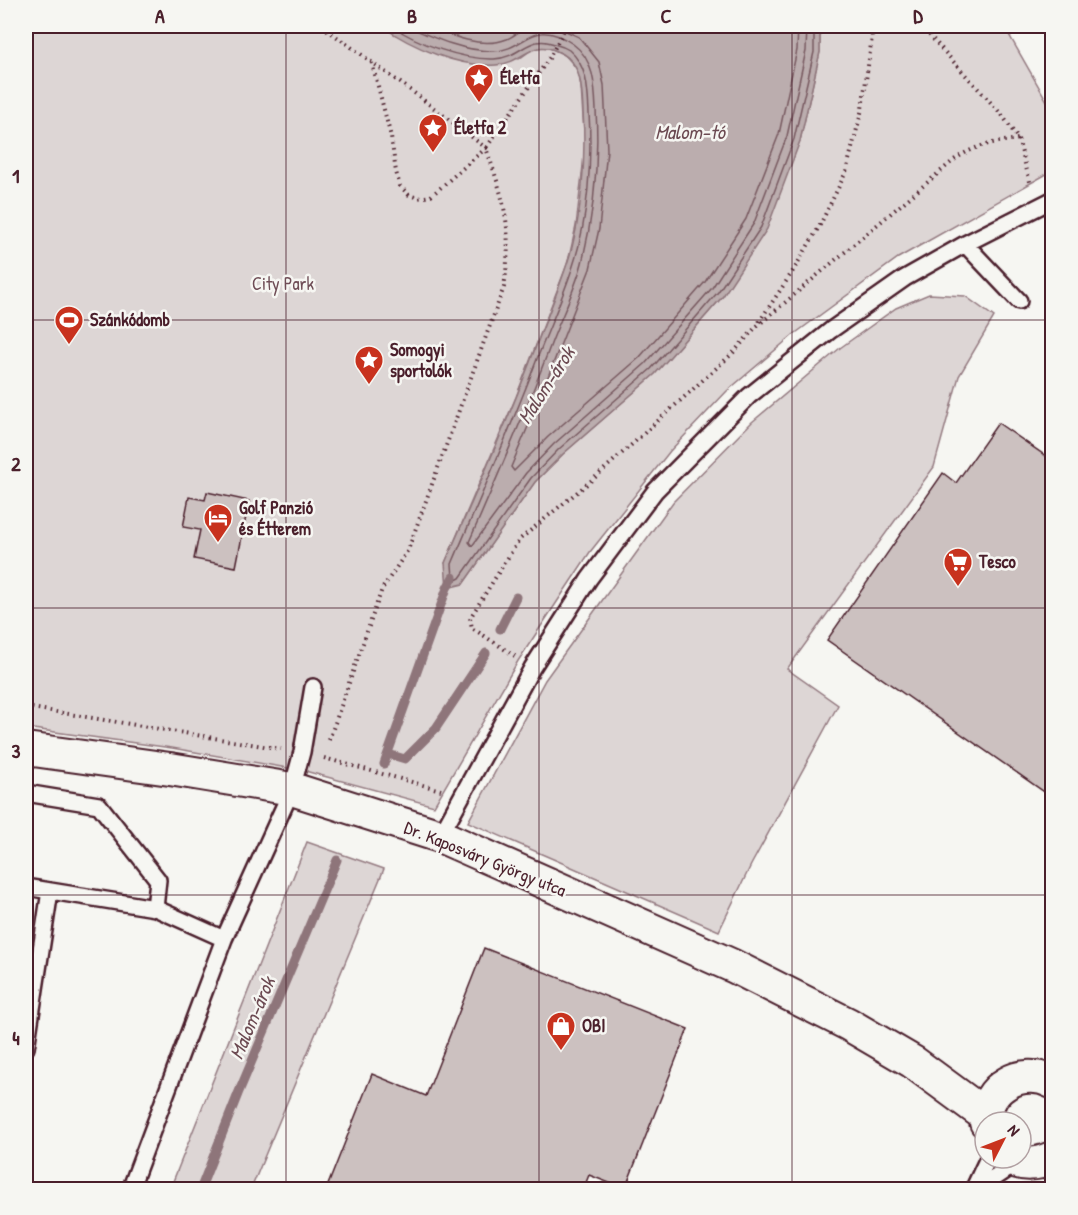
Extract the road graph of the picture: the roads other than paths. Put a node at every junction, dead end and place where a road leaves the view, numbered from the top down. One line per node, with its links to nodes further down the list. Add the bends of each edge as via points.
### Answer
1 (1047, 202): 2 (lane)
2 (965, 244): 3 (lane); 8 (lane, via 905,278 831,330 749,396 655,491 589,579 532,668)
3 (1019, 301)
4 (313, 687): 6 (lane)
5 (26, 749): 6 (street, Dr. Kaposváry György utca)
6 (292, 789): 8 (street, Dr. Kaposváry György utca); 12 (lane)
7 (26, 794): 11 (lane, via 99,805 158,880)
8 (440, 836): 15 (street, Dr. Kaposváry György utca, via 733,966 848,1024)
9 (26, 887): 10 (lane)
10 (50, 891): 11 (lane); 13 (lane)
11 (155, 908): 12 (lane)
12 (224, 939): 20 (lane)
13 (26, 1048)
14 (1053, 1082): 15 (street, via 1035,1076 1020,1077 1006,1083)
15 (990, 1108)
16 (1053, 1158): 17 (street)
17 (1033, 1164)
18 (994, 1170): 21 (lane)
19 (994, 1170): 21 (lane)
20 (130, 1190)
21 (975, 1190)

